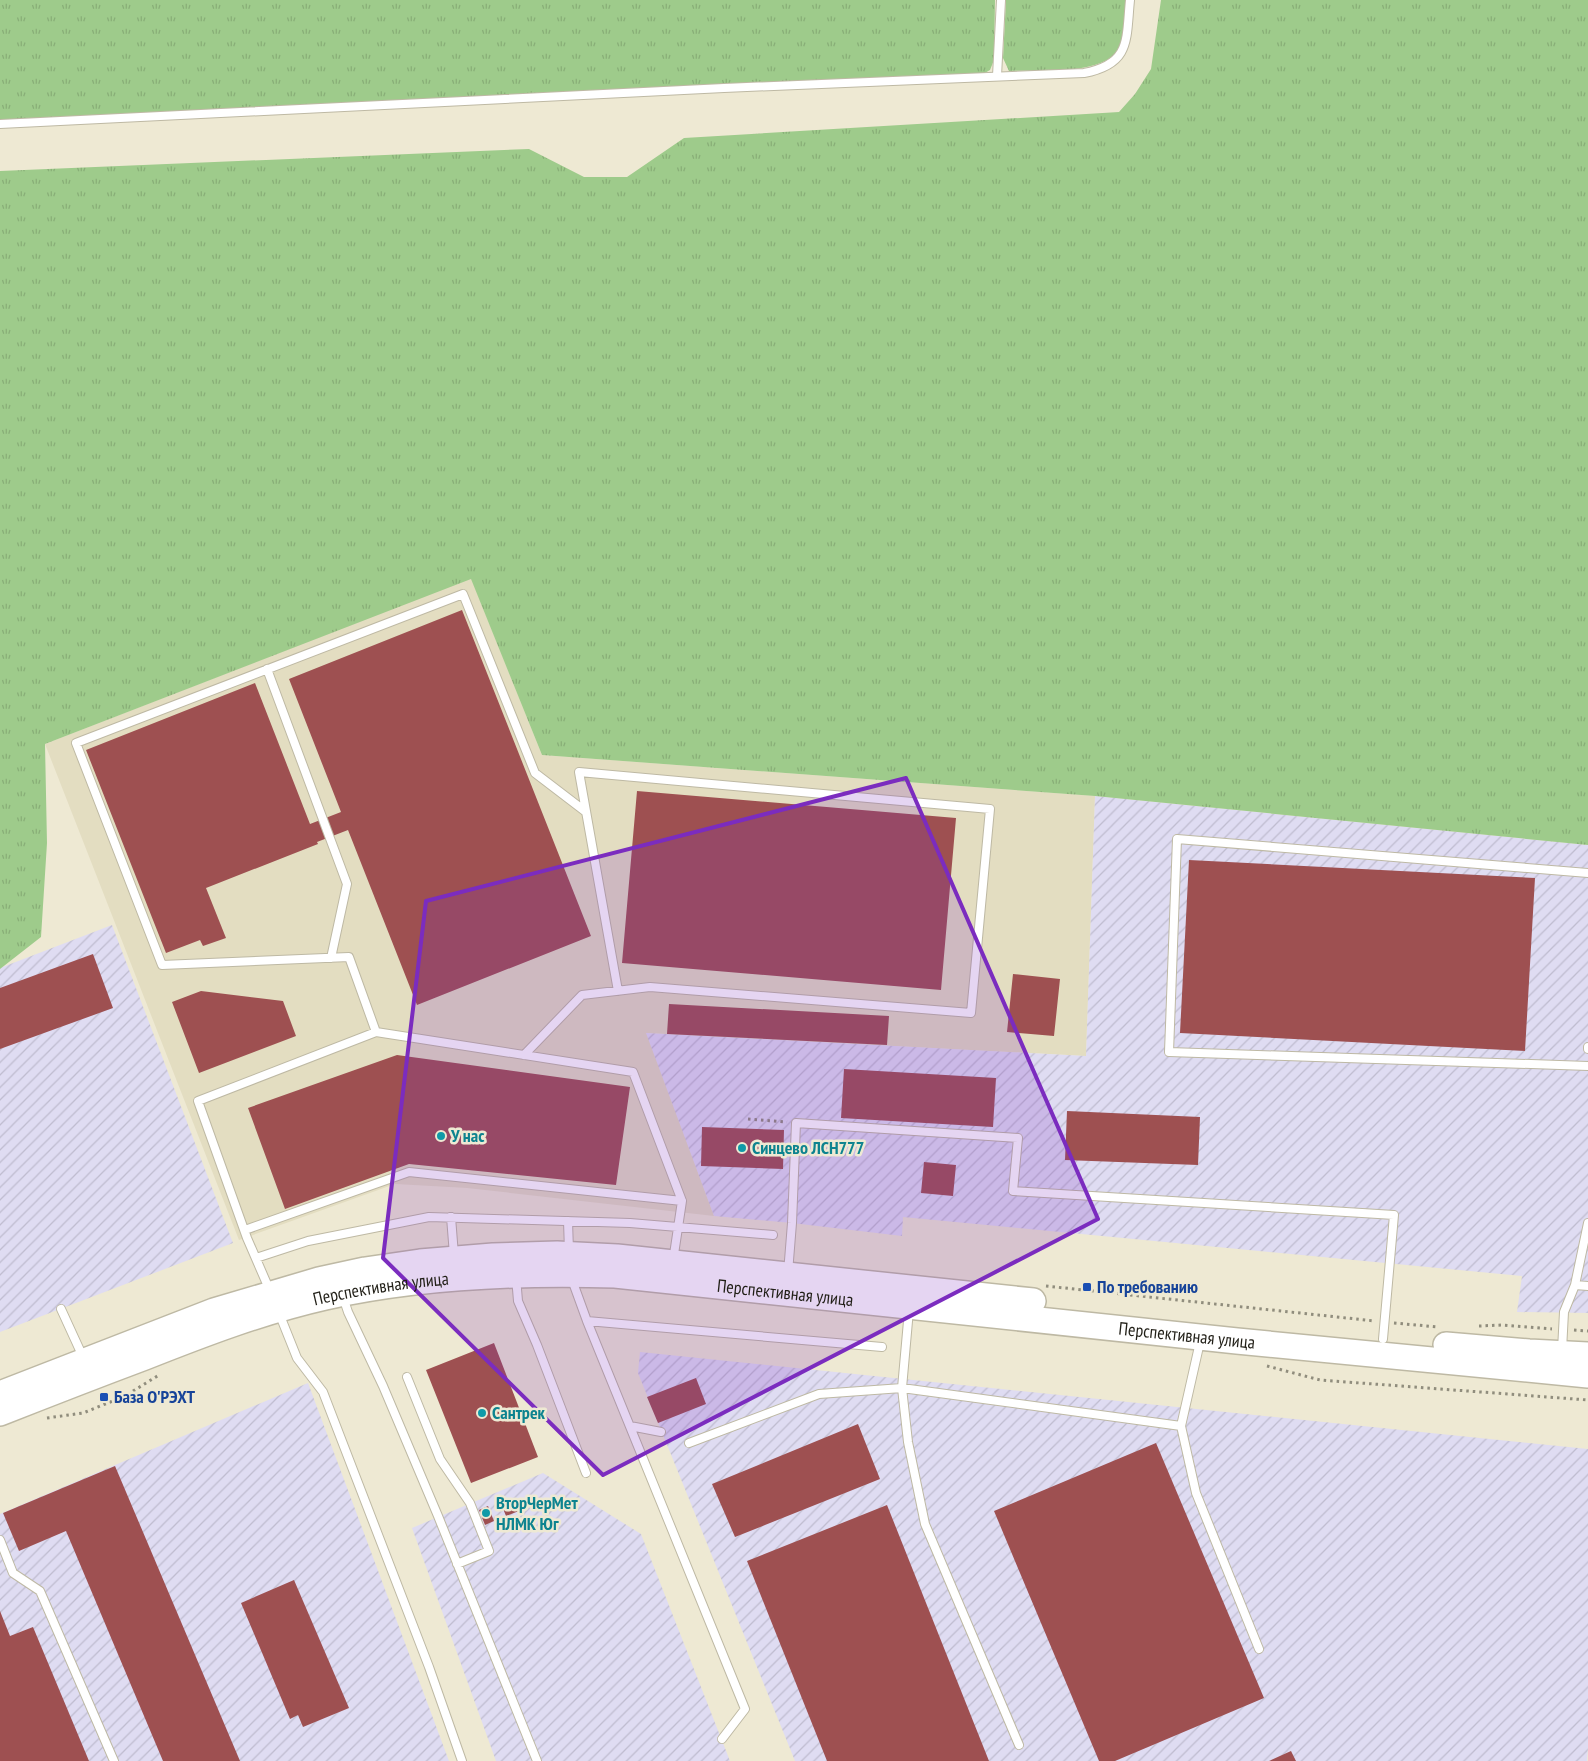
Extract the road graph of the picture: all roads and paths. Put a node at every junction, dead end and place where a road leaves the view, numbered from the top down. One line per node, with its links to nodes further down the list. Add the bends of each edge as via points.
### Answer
1 (1001, 0): 3 (lane)
2 (1130, 0): 3 (lane, via 1126,41 1116,61 1108,66 1084,73)
3 (997, 76): 4 (lane)
4 (0, 124)
5 (267, 669): 6 (lane, via 463,594 535,773); 8 (lane, via 346,884); 8 (lane, via 76,742 162,965)
6 (586, 812): 9 (lane); 9 (lane, via 579,772 990,809 972,1013 650,987)
7 (1588, 873): 12 (lane, via 1177,839 1170,1052)
8 (331, 958): 10 (lane, via 349,957)
9 (618, 991): 11 (lane, via 582,995)
10 (376, 1032): 11 (lane); 20 (lane, via 198,1101)
11 (524, 1055): 15 (lane, via 633,1072)
12 (1588, 1066)
13 (748, 1119): 14 (path)
14 (796, 1123): 27 (lane); 36 (lane, via 1018,1138 1013,1191 1394,1215)
15 (682, 1201): 19 (lane); 20 (lane, via 409,1172)
16 (451, 1217): 17 (lane); 22 (lane, via 429,1216 317,1239); 23 (lane)
17 (568, 1221): 19 (lane); 24 (lane)
18 (1588, 1223): 29 (lane)
19 (678, 1226): 21 (lane); 26 (lane)
20 (244, 1230): 22 (lane)
21 (773, 1235)
22 (256, 1258): 32 (lane)
23 (454, 1259): 25 (main road, Перспективная улица); 28 (main road, Перспективная улица, via 420,1262)
24 (569, 1264): 25 (main road, Перспективная улица); 26 (main road, Перспективная улица, via 615,1275); 34 (lane)
25 (515, 1265): 28 (main road, Перспективная улица, via 422,1280); 50 (lane, via 518,1301)
26 (672, 1272): 27 (main road, Перспективная улица)
27 (787, 1283): 31 (main road, Перспективная улица)
28 (339, 1285): 32 (main road, Перспективная улица); 52 (lane)
29 (1575, 1285): 30 (lane); 38 (lane, via 1564,1312)
30 (1588, 1286)
31 (910, 1297): 35 (main road, Перспективная улица); 36 (main road, Перспективная улица); 43 (lane)
32 (274, 1302): 40 (main road, Перспективная улица, via 220,1328); 57 (lane, via 297,1358 322,1392)
33 (61, 1309): 40 (lane)
34 (587, 1321): 37 (lane); 46 (lane)
35 (1201, 1337): 41 (main road, Перспективная улица); 47 (lane)
36 (1383, 1340): 38 (main road, Перспективная улица)
37 (882, 1347)
38 (1562, 1355): 39 (main road, Перспективная улица)
39 (1588, 1355)
40 (87, 1369): 44 (main road, Перспективная улица); 45 (main road, Перспективная улица)
41 (1588, 1375)
42 (407, 1377): 52 (lane, via 440,1459 470,1503 489,1552)
43 (902, 1388): 47 (lane); 49 (lane, via 819,1394); 55 (lane, via 908,1442 925,1524)
44 (0, 1394)
45 (0, 1413)
46 (630, 1426): 48 (lane); 54 (lane, via 745,1709)
47 (1182, 1426): 53 (lane, via 1196,1493)
48 (661, 1432)
49 (689, 1443)
50 (586, 1473)
51 (0, 1540): 56 (lane, via 13,1573 40,1591)
52 (457, 1564): 58 (lane)
53 (1259, 1649)
54 (722, 1739)
55 (1019, 1744)
56 (114, 1761)
57 (462, 1761)
58 (536, 1761)

